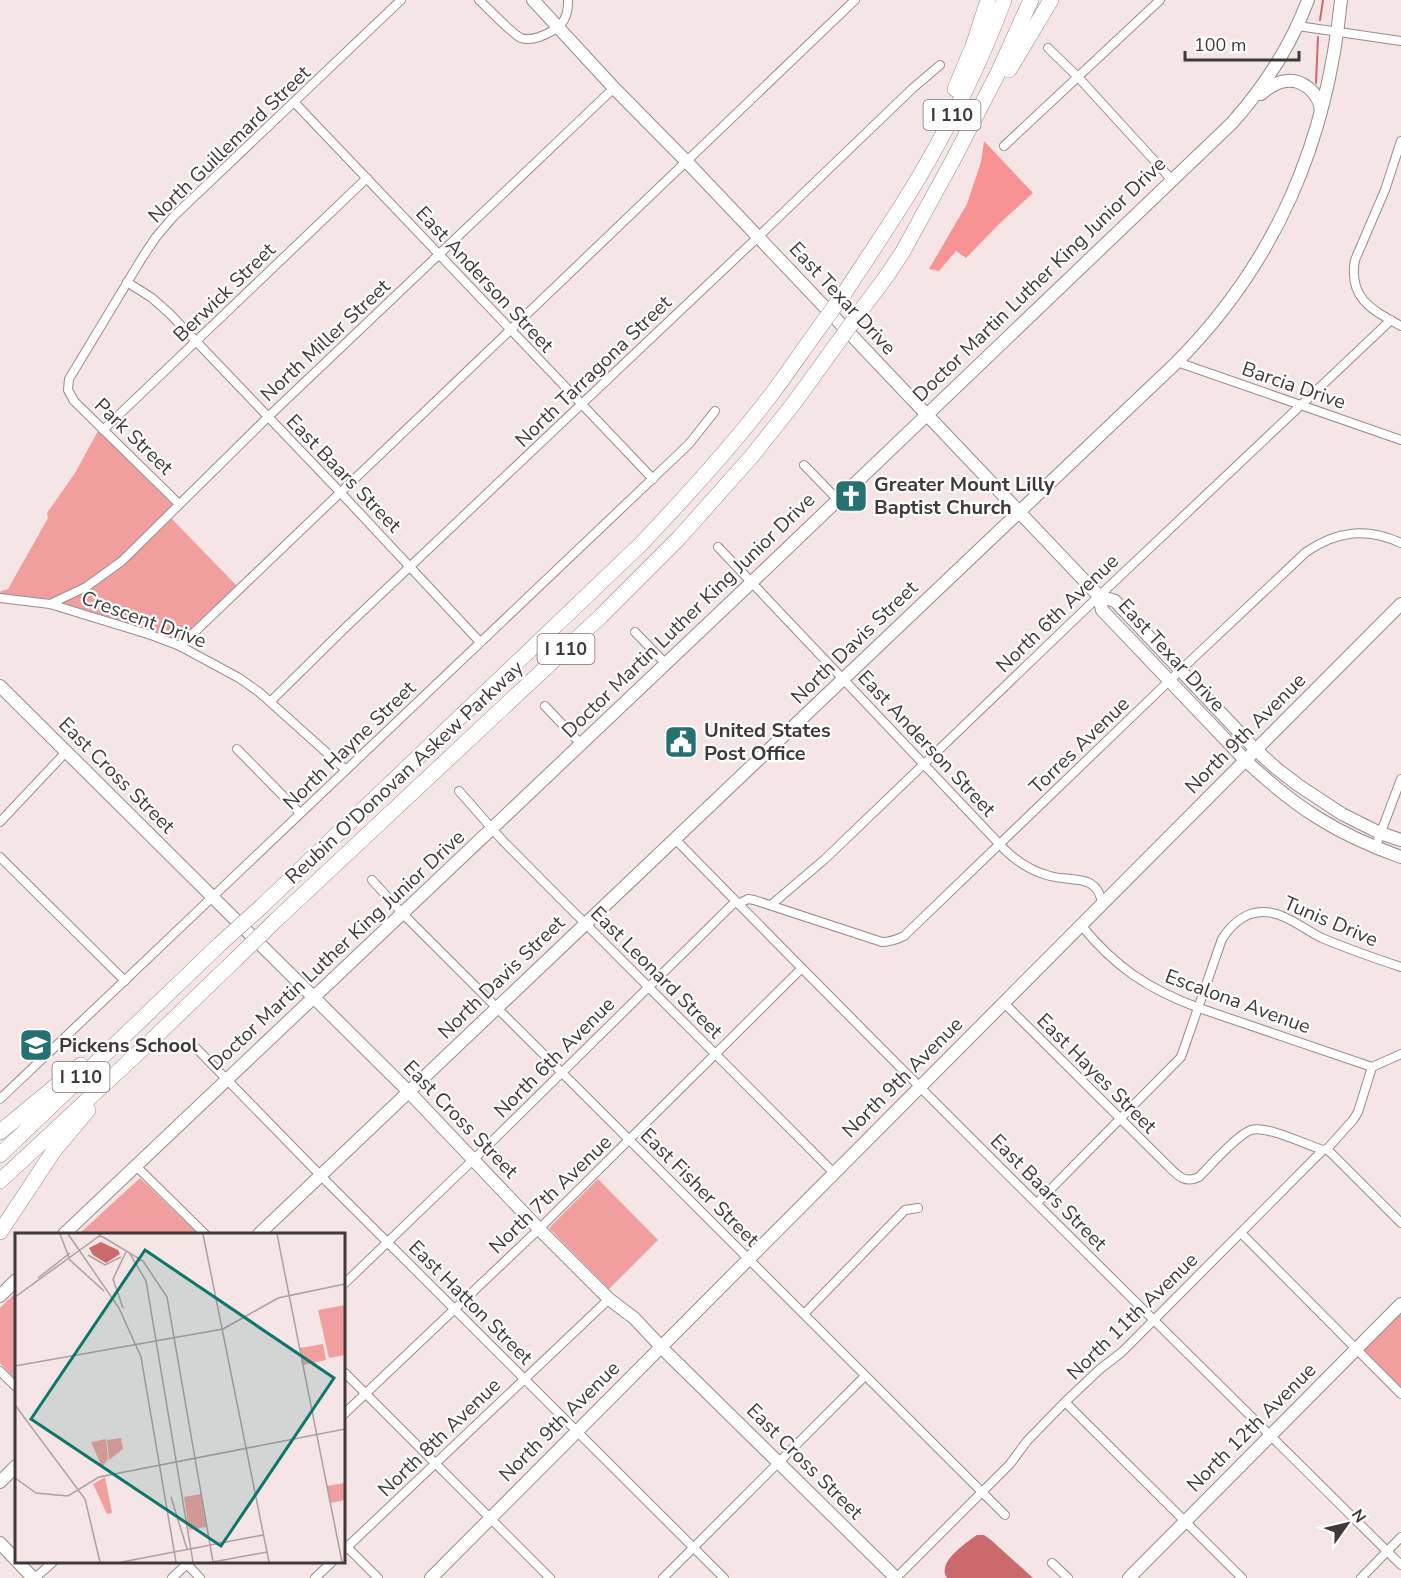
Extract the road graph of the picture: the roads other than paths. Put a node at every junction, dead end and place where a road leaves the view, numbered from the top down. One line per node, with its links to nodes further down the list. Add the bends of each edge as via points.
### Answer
1 (401, 0): 22 (street, North Guillemard Street)
2 (479, 0): 14 (street, via 522,39 534,39)
3 (533, 0): 14 (main road, East Texar Drive)
4 (568, 0): 14 (street, via 567,15)
5 (855, 0): 27 (street)
6 (988, 0): 30 (highway, via 962,72)
7 (1004, 0): 30 (highway, Reubin O'Donovan Askew Parkway / I 110, via 947,125)
8 (1030, 0): 21 (highway, Reubin O'Donovan Askew Parkway / I 110)
9 (1051, 0): 21 (highway, via 1003,80)
10 (1160, 0): 19 (street)
11 (1308, 0): 13 (main road, Doctor Martin Luther King Junior Drive)
12 (1341, 0): 15 (main road, North Davis Street)
13 (1298, 26): 15 (street); 23 (main road, Doctor Martin Luther King Junior Drive)
14 (558, 28): 20 (main road, East Texar Drive)
15 (1338, 31): 16 (street); 24 (main road, North Davis Street)
16 (1401, 40)
17 (1048, 48): 19 (street)
18 (940, 65): 31 (street, North Tarragona Street)
19 (1078, 77): 26 (street); 29 (street)
20 (614, 88): 27 (main road, East Texar Drive); 32 (street, North Miller Street)
21 (986, 97): 112 (highway, Reubin O'Donovan Askew Parkway / I 110, bridge, via 886,277 752,456 679,538)
22 (294, 102): 28 (street, East Anderson Street); 33 (street, North Guillemard Street, via 174,216)
23 (1248, 105): 24 (main road, via 1278,82 1294,81 1313,92); 29 (main road, Doctor Martin Luther King Junior Drive)
24 (1321, 113): 38 (main road, North Davis Street, via 1291,198 1259,258 1224,309)
25 (1401, 141): 34 (street, via 1353,269 1355,287 1364,301)
26 (1004, 146)
27 (686, 161): 31 (main road, East Texar Drive); 36 (street)
28 (367, 178): 32 (street, East Anderson Street); 37 (street, Berwick Street)
29 (1172, 180): 43 (main road, Doctor Martin Luther King Junior Drive)
30 (890, 224): 103 (highway, Reubin O'Donovan Askew Parkway / I 110, bridge, via 774,392 642,543)
31 (758, 237): 40 (street, North Tarragona Street); 43 (main road, East Texar Drive)
32 (439, 255): 36 (street, East Anderson Street); 44 (street, North Miller Street)
33 (127, 282): 37 (street, East Baars Street, via 152,297); 39 (street, North Guillemard Street, via 71,374)
34 (1391, 320): 35 (street); 41 (street, North 6th Avenue)
35 (1401, 326)
36 (511, 330): 40 (street, East Anderson Street); 49 (street)
37 (195, 342): 44 (street, East Baars Street); 45 (street, Berwick Street)
38 (1177, 362): 41 (street, Barcia Drive); 52 (main road, North Davis Street)
39 (68, 390): 45 (street, Park Street)
40 (581, 405): 48 (street, East Anderson Street); 55 (street, North Tarragona Street)
41 (1300, 405): 46 (street, Barcia Drive); 57 (street, North 6th Avenue)
42 (716, 411): 48 (street, North Hayne Street)
43 (926, 414): 50 (main road, Doctor Martin Luther King Junior Drive); 52 (main road, East Texar Drive)
44 (268, 417): 49 (street, East Baars Street); 51 (street, North Miller Street)
45 (103, 430): 51 (street, Park Street)
46 (1401, 440)
47 (804, 465): 50 (street)
48 (653, 479): 62 (street, North Hayne Street)
49 (340, 492): 55 (street, East Baars Street); 63 (street)
50 (837, 499): 56 (main road, Doctor Martin Luther King Junior Drive)
51 (179, 504): 59 (street, North Miller Street, via 106,574)
52 (1019, 511): 57 (main road, East Texar Drive); 66 (main road, North Davis Street)
53 (1401, 543): 65 (street, Torres Avenue, via 1377,534 1352,533 1317,544)
54 (718, 547): 56 (street, East Anderson Street)
55 (410, 568): 62 (street, East Baars Street); 69 (street, North Tarragona Street)
56 (752, 582): 64 (main road, Doctor Martin Luther King Junior Drive); 66 (street, East Anderson Street)
57 (1099, 596): 65 (main road, East Texar Drive, via 1115,602); 67 (main road, East Texar Drive, via 1102,610); 76 (street, North 6th Avenue)
58 (0, 598): 59 (street, Crescent Drive)
59 (50, 604): 63 (street, Crescent Drive)
60 (1401, 604): 73 (main road, North 9th Avenue)
61 (635, 632): 64 (street)
62 (480, 642): 77 (street, North Hayne Street)
63 (180, 646): 69 (street, Crescent Drive, via 239,678)
64 (665, 663): 71 (main road, Doctor Martin Luther King Junior Drive)
65 (1180, 670): 67 (street, Torres Avenue); 73 (main road, East Texar Drive)
66 (843, 679): 76 (street, East Anderson Street); 84 (main road, North Davis Street)
67 (1169, 681): 75 (main road, East Texar Drive); 86 (street, Torres Avenue)
68 (0, 686): 74 (main road, East Cross Street)
69 (271, 701): 77 (street, Crescent Drive)
70 (545, 706): 71 (street)
71 (581, 744): 82 (main road, Doctor Martin Luther King Junior Drive)
72 (237, 749): 80 (street)
73 (1256, 750): 75 (main road, North 9th Avenue); 83 (main road, East Texar Drive, via 1315,797)
74 (66, 752): 81 (street); 91 (main road, East Cross Street)
75 (1245, 760): 87 (main road, East Texar Drive, via 1304,810); 93 (main road, North 9th Avenue)
76 (924, 764): 86 (street, East Anderson Street); 94 (street, North 6th Avenue)
77 (346, 770): 80 (street, North Hayne Street)
78 (1401, 779): 83 (street)
79 (459, 791): 82 (street, East Leonard Street)
80 (300, 813): 91 (street, North Hayne Street)
81 (0, 822)
82 (492, 828): 95 (main road, Doctor Martin Luther King Junior Drive); 96 (street, East Leonard Street)
83 (1380, 833): 85 (main road, East Texar Drive); 87 (street)
84 (675, 839): 92 (street, East Baars Street); 96 (main road, North Davis Street)
85 (1401, 840)
86 (999, 843): 93 (street, East Anderson Street, via 1038,872 1089,882 1099,892); 94 (street, Torres Avenue, via 897,940 882,942)
87 (1375, 848): 89 (main road, East Texar Drive)
88 (0, 857): 100 (street)
89 (1401, 857)
90 (372, 880): 95 (street, East Fisher Street)
91 (212, 898): 100 (street, North Hayne Street); 102 (main road, East Cross Street)
92 (737, 903): 94 (street, via 748,899); 99 (street, East Baars Street); 101 (street, North 6th Avenue)
93 (1102, 903): 97 (main road, North 9th Avenue)
94 (771, 905)
95 (402, 913): 102 (main road, Doctor Martin Luther King Junior Drive); 105 (street, East Fisher Street)
96 (586, 924): 101 (street, East Leonard Street); 105 (main road, North Davis Street)
97 (1081, 925): 104 (main road, North 9th Avenue); 106 (street, Escalona Avenue, via 1106,954 1132,974 1158,991)
98 (1401, 967): 106 (street, Tunis Drive, via 1352,951 1282,916 1257,912 1233,925 1222,939)
99 (802, 968): 108 (street, North 7th Avenue); 114 (street, East Baars Street)
100 (125, 981): 116 (street, North Hayne Street)
101 (649, 986): 108 (street, East Leonard Street); 111 (street, North 6th Avenue)
102 (313, 998): 113 (main road, Doctor Martin Luther King Junior Drive); 115 (main road, East Cross Street)
103 (162, 999): 118 (highway); 121 (highway, Reubin O'Donovan Askew Parkway / I 110)
104 (1004, 1003): 114 (main road, North 9th Avenue); 117 (street, East Hayes Street)
105 (498, 1008): 111 (street, East Fisher Street); 115 (main road, North Davis Street)
106 (1199, 1008): 110 (street, Escalona Avenue); 117 (street, Tunis Drive, via 1181,1058)
107 (196, 1048): 113 (street, East Hatton Street)
108 (716, 1054): 119 (street, North 7th Avenue); 124 (street, East Leonard Street)
109 (1401, 1054): 110 (street)
110 (1372, 1067): 120 (street, North 11th Avenue, via 1358,1112)
111 (562, 1073): 119 (street, East Fisher Street); 122 (street, North 6th Avenue)
112 (108, 1079): 126 (highway, Reubin O'Donovan Askew Parkway / I 110); 131 (highway, via 99,1098 41,1168)
113 (227, 1080): 123 (main road, Doctor Martin Luther King Junior Drive); 125 (street, East Hatton Street)
114 (920, 1087): 124 (main road, North 9th Avenue); 127 (street, East Baars Street)
115 (410, 1092): 122 (main road, East Cross Street); 125 (main road, North Davis Street)
116 (0, 1099)
117 (1121, 1119): 120 (street, East Hayes Street, via 1184,1180 1196,1179 1248,1131 1266,1130); 127 (street, Tunis Drive)
118 (0, 1132)
119 (629, 1140): 130 (street, North 7th Avenue); 137 (street, East Fisher Street)
120 (1325, 1149): 129 (street); 135 (street, North 11th Avenue)
121 (0, 1155)
122 (474, 1160): 130 (main road, East Cross Street); 136 (street, North 6th Avenue)
123 (136, 1166): 132 (main road, Doctor Martin Luther King Junior Drive); 133 (street)
124 (834, 1173): 137 (main road, North 9th Avenue)
125 (321, 1176): 134 (main road, North Davis Street); 136 (street, East Hatton Street)
126 (0, 1181)
127 (1037, 1203): 145 (street, East Baars Street)
128 (918, 1208): 144 (street, via 905,1210)
129 (1401, 1222)
130 (539, 1229): 141 (main road, East Cross Street); 143 (street, North 7th Avenue)
131 (0, 1232)
132 (65, 1233)
133 (204, 1233)
134 (260, 1233)
135 (1241, 1233): 145 (street, North 11th Avenue); 147 (street)
136 (388, 1243): 139 (street, North 6th Avenue); 143 (street, East Hatton Street)
137 (748, 1259): 144 (street, East Fisher Street); 146 (main road, North 9th Avenue)
138 (15, 1281): 140 (main road)
139 (345, 1283)
140 (0, 1296)
141 (609, 1299): 146 (main road, East Cross Street); 151 (street, North 8th Avenue)
142 (1401, 1305): 147 (main road, North 12th Avenue)
143 (454, 1310): 151 (street, East Hatton Street); 153 (street, North 7th Avenue)
144 (804, 1314): 150 (street, East Fisher Street)
145 (1154, 1319): 155 (street, North 11th Avenue); 158 (street, East Baars Street)
146 (661, 1346): 157 (main road, North 9th Avenue); 159 (main road, East Cross Street)
147 (1356, 1349): 154 (street); 158 (main road, North 12th Avenue)
148 (0, 1371): 152 (street)
149 (345, 1373): 153 (street)
150 (865, 1376): 159 (street); 163 (street, East Fisher Street)
151 (524, 1379): 157 (street, East Hatton Street); 160 (street, North 8th Avenue)
152 (15, 1386)
153 (365, 1394): 156 (street, North 7th Avenue); 160 (street)
154 (1401, 1394)
155 (1065, 1402): 163 (street, North 11th Avenue); 166 (street)
156 (345, 1413)
157 (577, 1431): 165 (main road, North 9th Avenue); 170 (street, East Hatton Street)
158 (1270, 1436): 166 (main road, North 12th Avenue); 171 (street, East Baars Street)
159 (779, 1462): 170 (street); 189 (main road, East Cross Street)
160 (435, 1464): 165 (street); 169 (street, North 8th Avenue)
161 (15, 1467): 162 (main road)
162 (0, 1482)
163 (982, 1492): 164 (street, East Fisher Street); 189 (street, North 11th Avenue)
164 (1005, 1515)
165 (490, 1518): 185 (main road, North 9th Avenue); 186 (street)
166 (1185, 1522): 191 (main road, North 12th Avenue); 192 (street)
167 (1401, 1537): 171 (street)
168 (0, 1543): 172 (main road)
169 (345, 1547): 184 (street)
170 (693, 1548): 187 (street); 188 (street, East Hatton Street)
171 (1387, 1551): 179 (street, East Baars Street); 193 (street)
172 (15, 1559)
173 (19, 1563): 180 (main road)
174 (52, 1563): 180 (street)
175 (186, 1563): 181 (street)
176 (188, 1563): 182 (street)
177 (331, 1563): 183 (street)
178 (1052, 1563): 190 (street)
179 (1401, 1565)
180 (34, 1578)
181 (172, 1578)
182 (200, 1578)
183 (315, 1578)
184 (378, 1578)
185 (431, 1578)
186 (550, 1578)
187 (663, 1578)
188 (724, 1578)
189 (896, 1578)
190 (1068, 1578)
191 (1130, 1578)
192 (1242, 1578)
193 (1360, 1578)

